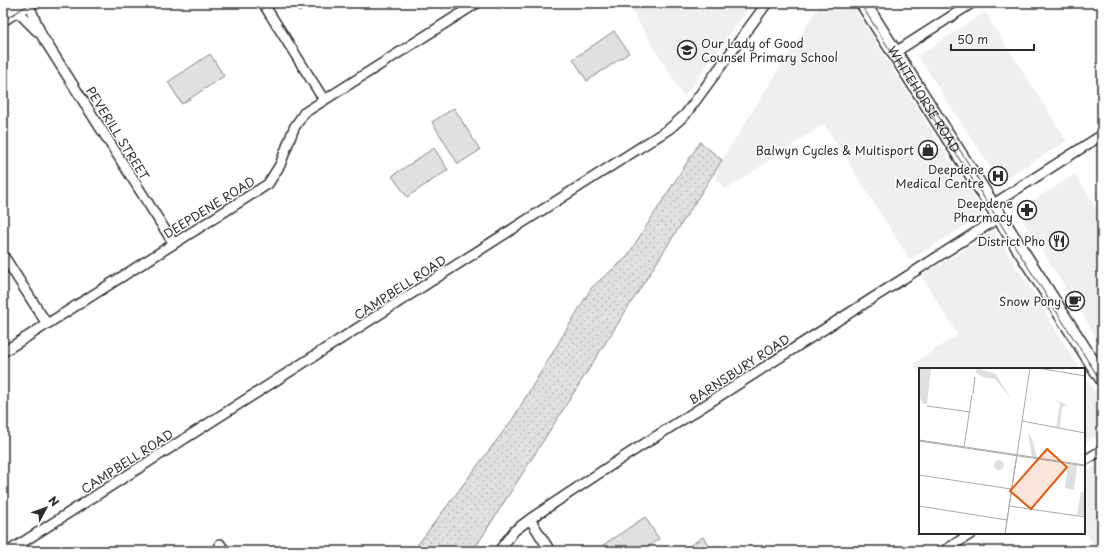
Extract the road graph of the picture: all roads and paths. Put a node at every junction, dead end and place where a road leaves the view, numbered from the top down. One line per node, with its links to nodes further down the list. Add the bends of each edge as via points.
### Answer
1 (263, 3): 10 (street)
2 (477, 3): 10 (street, DEEPDENE ROAD)
3 (767, 3): 23 (street, CAMPBELL ROAD, via 685,116 669,129)
4 (863, 3): 9 (main road, WHITEHORSE ROAD)
5 (972, 3): 9 (street)
6 (24, 5): 7 (main road); 8 (street, PEVERILL STREET); 8 (street, PEVERILL STREET)
7 (3, 18)
8 (42, 36): 14 (street, PEVERILL STREET)
9 (894, 53): 12 (main road, WHITEHORSE ROAD)
10 (324, 100): 14 (street, DEEPDENE ROAD, via 304,114 294,128 280,165 268,184)
11 (1102, 135): 12 (street)
12 (992, 205): 13 (main road, WHITEHORSE ROAD)
13 (1000, 217): 18 (main road, WHITEHORSE ROAD); 21 (street, BARNSBURY ROAD)
14 (174, 244): 16 (street, DEEPDENE ROAD)
15 (3, 255): 16 (street)
16 (47, 324): 17 (street, DEEPDENE ROAD)
17 (3, 352)
18 (1102, 378)
19 (1102, 450): 20 (street)
20 (1085, 461)
21 (530, 519): 24 (street, BARNSBURY ROAD, via 514,531); 25 (street)
22 (970, 534): 26 (street)
23 (9, 551)
24 (499, 551)
25 (550, 551)
26 (944, 551)

